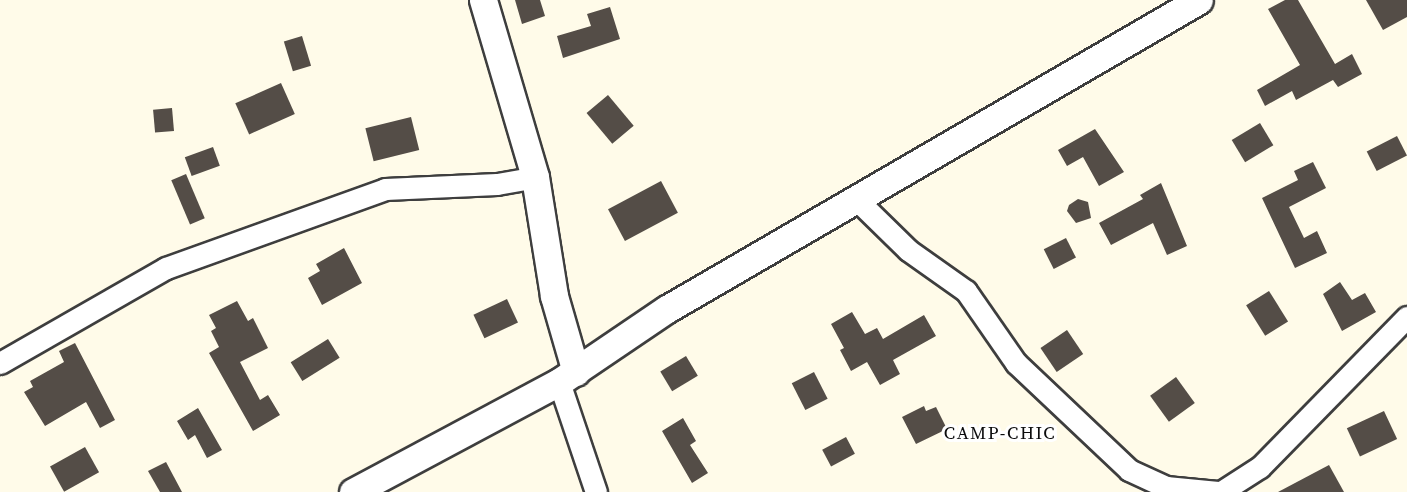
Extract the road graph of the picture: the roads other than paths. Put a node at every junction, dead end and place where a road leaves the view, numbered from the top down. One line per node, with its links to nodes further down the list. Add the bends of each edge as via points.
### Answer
1 (483, 0): 3 (street)
2 (1199, 0): 4 (street)
3 (535, 177): 6 (street, via 497,184 385,189 166,268); 7 (street)
4 (856, 199): 7 (street, via 667,309); 11 (street, via 908,250 966,291 1016,363 1129,470 1166,487)
5 (1407, 317): 11 (street, via 1260,466)
6 (0, 363)
7 (568, 377): 8 (street); 10 (street)
8 (388, 483): 9 (street)
9 (353, 492)
10 (596, 492)
11 (1220, 492)

